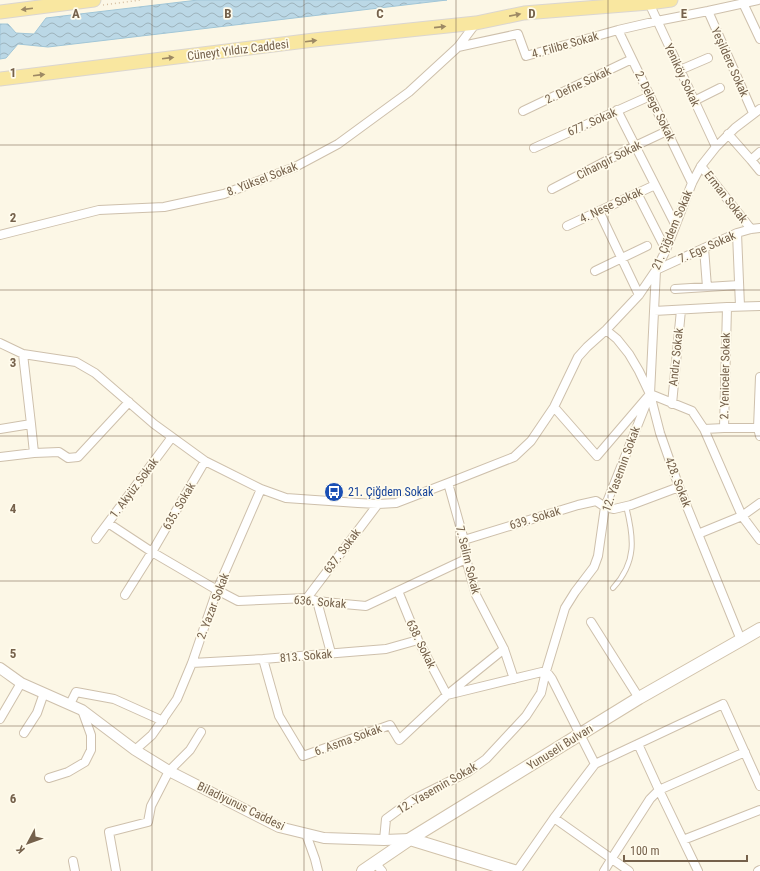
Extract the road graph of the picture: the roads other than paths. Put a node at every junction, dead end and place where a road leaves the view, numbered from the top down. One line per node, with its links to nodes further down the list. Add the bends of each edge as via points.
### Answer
1 (94, 0): 7 (main road, one-way to 7)
2 (671, 0): 4 (main road, Cüneyt Yıldız Caddesi)
3 (758, 0): 5 (street)
4 (649, 3): 8 (street, Yeniköy Sokak); 9 (main road, Cüneyt Yıldız Caddesi, one-way to 4, via 524,13)
5 (743, 3): 6 (street); 11 (street)
6 (708, 11): 8 (street); 22 (street, Yeşildere Sokak)
7 (0, 12)
8 (657, 21): 10 (street); 15 (street, Yeniköy Sokak)
9 (476, 23): 12 (street, 8. Yüksel Sokak); 16 (main road, Cüneyt Yıldız Caddesi, one-way to 9, via 314,40)
10 (618, 30): 12 (street, 4. Filibe Sokak, via 526,56 518,34); 14 (street, 2. Delege Sokak)
11 (760, 39)
12 (458, 47): 42 (street, 8. Yüksel Sokak, via 409,92 338,144 295,167 224,194 164,207 99,210)
13 (708, 58): 15 (street)
14 (632, 59): 18 (street, 2. Delege Sokak); 21 (street, 2. Defne Sokak)
15 (680, 70): 19 (street, Yeniköy Sokak)
16 (0, 79)
17 (720, 88): 19 (street)
18 (650, 96): 20 (street, 677. Sokak); 23 (street, 2. Delege Sokak)
19 (694, 100): 26 (street, Yeniköy Sokak)
20 (617, 110): 25 (street); 27 (street, 677. Sokak)
21 (523, 111)
22 (757, 111): 24 (street, 21. Çiğdem Sokak)
23 (667, 131): 25 (street, Cihangir Sokak); 32 (street, 2. Delege Sokak)
24 (728, 134): 26 (street, 21. Çiğdem Sokak); 29 (street)
25 (635, 146): 33 (street); 34 (street, Cihangir Sokak)
26 (716, 147): 30 (street, 21. Çiğdem Sokak)
27 (534, 148)
28 (760, 152): 29 (street)
29 (751, 160): 31 (street)
30 (701, 166): 32 (street, 21. Çiğdem Sokak); 40 (street, Erman Sokak)
31 (760, 171)
32 (692, 183): 37 (street, 21. Çiğdem Sokak)
33 (655, 185): 35 (street, 4. Neşe Sokak); 37 (street)
34 (552, 189)
35 (637, 193): 36 (street, 4. Neşe Sokak); 45 (street)
36 (600, 211): 38 (street, 4. Neşe Sokak); 46 (street)
37 (675, 224): 45 (street, 21. Çiğdem Sokak)
38 (567, 226)
39 (760, 228): 40 (street, 7. Ege Sokak)
40 (751, 229): 41 (street, 7. Ege Sokak)
41 (738, 232): 44 (street, 7. Ege Sokak); 49 (street, Erman Sokak)
42 (0, 235)
43 (647, 246): 46 (street)
44 (704, 248): 47 (street, 7. Ege Sokak); 50 (street)
45 (666, 250): 47 (street, 21. Çiğdem Sokak)
46 (621, 258): 48 (street); 52 (street)
47 (656, 270): 52 (street, 21. Çiğdem Sokak); 57 (street)
48 (595, 271)
49 (739, 285): 50 (street); 53 (street, Erman Sokak)
50 (707, 287): 51 (street)
51 (675, 289)
52 (638, 295): 58 (street, 21. Çiğdem Sokak)
53 (740, 306): 54 (street); 55 (street)
54 (760, 306)
55 (727, 307): 56 (street, Andız Sokak); 68 (street, 2. Yeniceler Sokak)
56 (681, 310): 57 (street, Andız Sokak); 65 (street, Andız Sokak)
57 (654, 311): 63 (street)
58 (606, 330): 63 (street, 428. Sokak, via 629,354); 66 (street, 21. Çiğdem Sokak, via 578,357)
59 (0, 344): 60 (street, 21. Çiğdem Sokak)
60 (22, 354): 64 (street, 21. Çiğdem Sokak, via 76,362 95,373); 67 (street)
61 (760, 378): 62 (street)
62 (760, 391): 71 (street)
63 (650, 394): 65 (street); 66 (street, via 597,456); 77 (street, 428. Sokak, via 660,433); 81 (street, 12. Yasemin Sokak)
64 (129, 402): 72 (street, 21. Çiğdem Sokak); 73 (street, via 78,457 68,458 59,452)
65 (672, 404): 70 (street, via 692,411)
66 (554, 407): 76 (street, 21. Çiğdem Sokak, via 531,441 514,457)
67 (31, 424): 69 (street); 73 (street)
68 (724, 428): 70 (street, 2. Yeniceler Sokak); 71 (street)
69 (0, 429)
70 (704, 429): 83 (street, 2. Yeniceler Sokak)
71 (759, 432)
72 (172, 437): 75 (street, 21. Çiğdem Sokak); 84 (street, 1. Akyüz Sokak)
73 (34, 453): 74 (street)
74 (0, 457)
75 (205, 461): 78 (street, 21. Çiğdem Sokak); 89 (street, 635. Sokak)
76 (448, 483): 80 (street, 21. Çiğdem Sokak, via 396,503); 87 (street, 7. Selim Sokak)
77 (679, 487): 82 (street, 639. Sokak); 85 (street, 428. Sokak)
78 (261, 489): 80 (street, 21. Çiğdem Sokak, via 286,498); 92 (street, 2. Yazar Sokak)
79 (760, 503): 83 (street)
80 (378, 504): 95 (street, 637. Sokak)
81 (605, 506): 82 (street, 639. Sokak, via 614,509); 87 (street, 639. Sokak, via 596,501 578,505); 106 (street, 12. Yasemin Sokak, via 598,556 565,608)
82 (626, 506): 91 (lane, via 632,556 622,578)
83 (742, 516): 85 (street); 88 (street, 2. Yeniceler Sokak)
84 (108, 522): 86 (street, 1. Akyüz Sokak); 89 (street)
85 (698, 534): 100 (street, 428. Sokak)
86 (96, 539)
87 (464, 540): 90 (street, 7. Selim Sokak)
88 (760, 540)
89 (152, 552): 92 (street, 636. Sokak); 94 (street, 635. Sokak)
90 (466, 560): 93 (street, 636. Sokak); 101 (street, 7. Selim Sokak, via 476,595)
91 (613, 588)
92 (218, 590): 95 (street, 636. Sokak, via 238,601); 104 (street, 2. Yazar Sokak)
93 (398, 591): 96 (street, 636. Sokak, via 366,606); 99 (street, 638. Sokak)
94 (125, 595)
95 (307, 598): 96 (street, 636. Sokak)
96 (317, 601): 102 (street)
97 (591, 622): 111 (street)
98 (760, 629): 100 (main road, Yunuseli Bulvarı)
99 (418, 640): 102 (street, 813. Sokak, via 386,649); 110 (street, 638. Sokak)
100 (741, 640): 111 (main road, Yunuseli Bulvarı)
101 (504, 648): 107 (street, 7. Selim Sokak); 110 (street, 6. Asma Sokak)
102 (331, 654): 103 (street, 813. Sokak)
103 (263, 660): 104 (street, 813. Sokak); 110 (street, 6. Asma Sokak, via 279,716 303,756 390,725 399,740)
104 (192, 663): 115 (street, 2. Yazar Sokak, via 177,699)
105 (0, 668): 108 (street, Biladiyunus Caddesi)
106 (546, 671): 107 (street); 118 (street); 131 (street, 12. Yasemin Sokak, via 541,693 526,716 486,759 468,772 412,800 386,819)
107 (514, 679): 110 (street)
108 (21, 683): 109 (street, Biladiyunus Caddesi); 114 (street)
109 (44, 693): 112 (street, Biladiyunus Caddesi); 117 (street, via 37,714)
110 (447, 695)
111 (639, 698): 118 (main road, Yunuseli Bulvarı)
112 (70, 704): 113 (street, Biladiyunus Caddesi); 115 (street, via 76,692 114,699)
113 (82, 710): 120 (street, Biladiyunus Caddesi); 124 (street, via 91,735 91,750 84,762 68,772)
114 (0, 719)
115 (163, 721): 120 (street, 2. Yazar Sokak)
116 (201, 732): 123 (street, via 190,750)
117 (24, 733)
118 (581, 734): 122 (street); 130 (main road, Yunuseli Bulvarı)
119 (638, 744): 121 (street, via 723,704); 122 (street); 126 (street)
120 (135, 750): 123 (street, Biladiyunus Caddesi)
121 (745, 752): 125 (street); 126 (street)
122 (595, 764): 128 (street)
123 (169, 771): 129 (street, Biladiyunus Caddesi, via 279,827); 137 (street, via 151,806 148,822 108,832)
124 (48, 778)
125 (760, 786)
126 (659, 790): 132 (street); 133 (street, via 650,798)
127 (760, 810): 132 (street)
128 (554, 818): 133 (street); 141 (street)
129 (306, 834): 131 (street, Biladiyunus Caddesi, via 324,838); 138 (street)
130 (410, 839): 131 (street, Biladiyunus Caddesi); 135 (main road, Yunuseli Bulvarı); 140 (main road)
131 (384, 840)
132 (683, 840): 144 (street)
133 (612, 858): 142 (street); 143 (street)
134 (73, 861): 136 (street)
135 (379, 867): 139 (main road, Yunuseli Bulvarı)
136 (75, 871)
137 (116, 871)
138 (318, 871)
139 (363, 871)
140 (514, 871)
141 (517, 871)
142 (604, 871)
143 (629, 871)
144 (698, 871)

